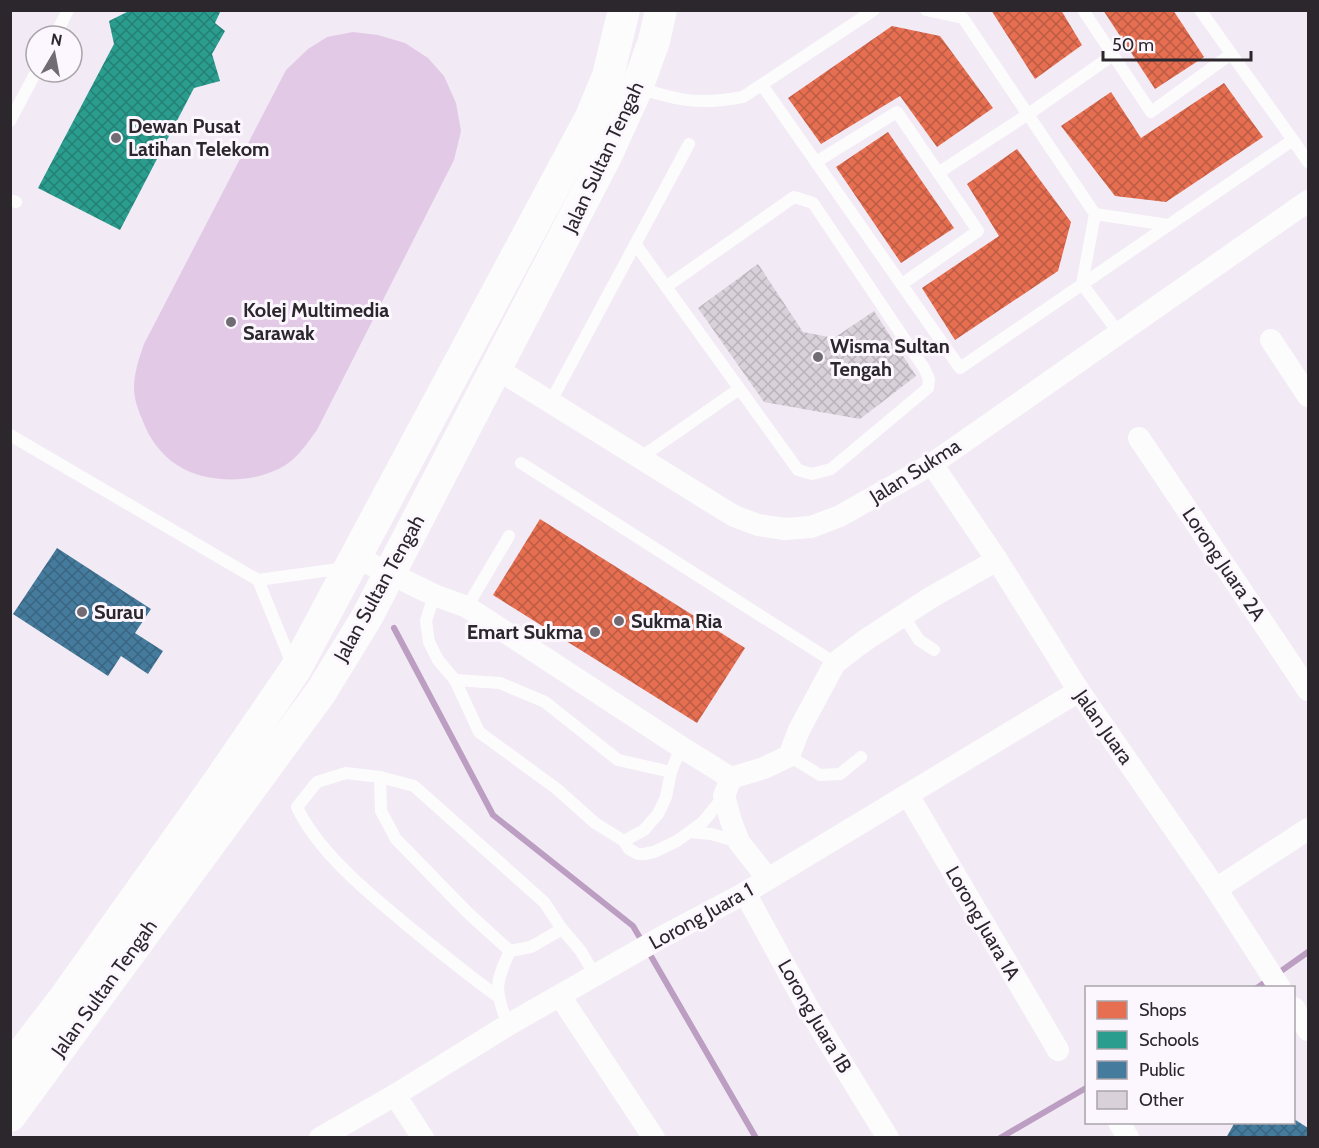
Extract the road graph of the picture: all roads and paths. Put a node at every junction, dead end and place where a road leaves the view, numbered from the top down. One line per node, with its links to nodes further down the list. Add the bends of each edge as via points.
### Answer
1 (68, 10): 9 (lane)
2 (624, 10): 42 (main road, Jalan Sultan Tengah, via 608,76 591,117)
3 (661, 10): 14 (main road, Jalan Sultan Tengah)
4 (874, 10): 13 (lane)
5 (926, 10): 8 (lane)
6 (1083, 10): 11 (lane)
7 (1200, 10): 10 (lane)
8 (963, 14): 15 (lane)
9 (61, 24)
10 (1231, 54): 11 (lane, via 1151,112); 17 (lane)
11 (1113, 55): 15 (lane)
12 (30, 84): 16 (lane)
13 (762, 85): 14 (lane, via 743,97 718,102 690,102); 19 (lane)
14 (637, 88): 31 (main road, Jalan Sultan Tengah)
15 (1028, 115): 21 (lane); 23 (lane)
16 (10, 121)
17 (1293, 140): 20 (lane); 24 (lane)
18 (689, 144): 25 (lane)
19 (816, 162): 21 (lane, via 897,112); 26 (lane)
20 (1308, 162)
21 (938, 173): 26 (lane, via 978,231)
22 (1308, 201): 29 (street, Jalan Sukma)
23 (1095, 214): 24 (lane); 27 (lane)
24 (1168, 225): 27 (lane)
25 (636, 245): 28 (lane); 34 (lane)
26 (902, 284): 27 (lane, via 960,368)
27 (1082, 284): 29 (lane)
28 (666, 286): 32 (lane); 32 (lane, via 794,197 813,203 929,378 922,395 856,450 831,469 812,474 798,470)
29 (1118, 332): 39 (street, Jalan Sukma)
30 (1271, 340): 33 (street)
31 (497, 369): 34 (street, Jalan Sukma); 43 (main road, Jalan Sultan Tengah)
32 (739, 389): 37 (lane)
33 (1308, 396)
34 (551, 401): 37 (street, Jalan Sukma)
35 (10, 435): 44 (lane)
36 (1139, 438): 52 (street, Lorong Juara 2A)
37 (640, 458): 39 (street, Jalan Sukma, via 734,516 785,529 811,527 840,516)
38 (521, 463): 49 (lane)
39 (932, 464): 41 (street, Jalan Juara)
40 (509, 536): 46 (lane)
41 (997, 560): 47 (street); 53 (street, Jalan Juara)
42 (353, 562): 43 (street); 44 (lane); 50 (main road, Jalan Sultan Tengah)
43 (389, 573): 45 (street); 80 (main road, Jalan Sultan Tengah, via 321,692)
44 (258, 580): 50 (lane)
45 (434, 595): 46 (street); 51 (lane, via 426,621 429,642)
46 (467, 607): 54 (street)
47 (903, 615): 48 (lane, via 919,640); 49 (street)
48 (934, 650)
49 (835, 663): 55 (street)
50 (295, 670): 78 (main road, Jalan Sultan Tengah)
51 (454, 681): 57 (lane, via 500,683 545,702 618,760); 63 (lane, via 480,732 557,789 595,823)
52 (1308, 690)
53 (1079, 691): 60 (street, Lorong Juara 1); 66 (street, Jalan Juara)
54 (681, 747): 57 (lane); 59 (street)
55 (789, 756): 56 (lane, via 820,775 840,774); 59 (street)
56 (861, 757)
57 (671, 772): 63 (lane, via 658,814 644,830)
58 (380, 777): 68 (lane, via 414,786 544,902); 69 (lane, via 381,811 396,839); 72 (lane, via 346,773 317,782 297,807 324,846 364,889)
59 (728, 787): 62 (lane, via 703,822); 64 (street)
60 (908, 795): 65 (street, Lorong Juara 1); 77 (street, Lorong Juara 1A)
61 (1308, 830): 66 (street)
62 (690, 832): 63 (lane, via 644,854 629,849); 64 (lane)
63 (624, 840)
64 (739, 842): 65 (street)
65 (768, 879): 67 (street, Lorong Juara 1)
66 (1216, 889): 71 (street, Jalan Juara)
67 (745, 893): 70 (street, Lorong Juara 1); 85 (street, Lorong Juara 1B, via 808,1008)
68 (562, 930): 69 (lane, via 531,947); 70 (lane)
69 (510, 951): 72 (lane, via 500,973)
70 (595, 975): 73 (street, Lorong Juara 1)
71 (1279, 986)
72 (497, 996): 75 (lane)
73 (560, 996): 75 (street, Lorong Juara 1); 84 (street)
74 (1295, 1011): 76 (street)
75 (508, 1025): 79 (street, Lorong Juara 1)
76 (1308, 1030)
77 (1058, 1050)
78 (10, 1070)
79 (395, 1095): 82 (street, Lorong Juara 1); 83 (street)
80 (10, 1116)
81 (1120, 1124): 86 (street)
82 (320, 1137)
83 (423, 1137)
84 (654, 1137)
85 (888, 1137)
86 (1128, 1137)

